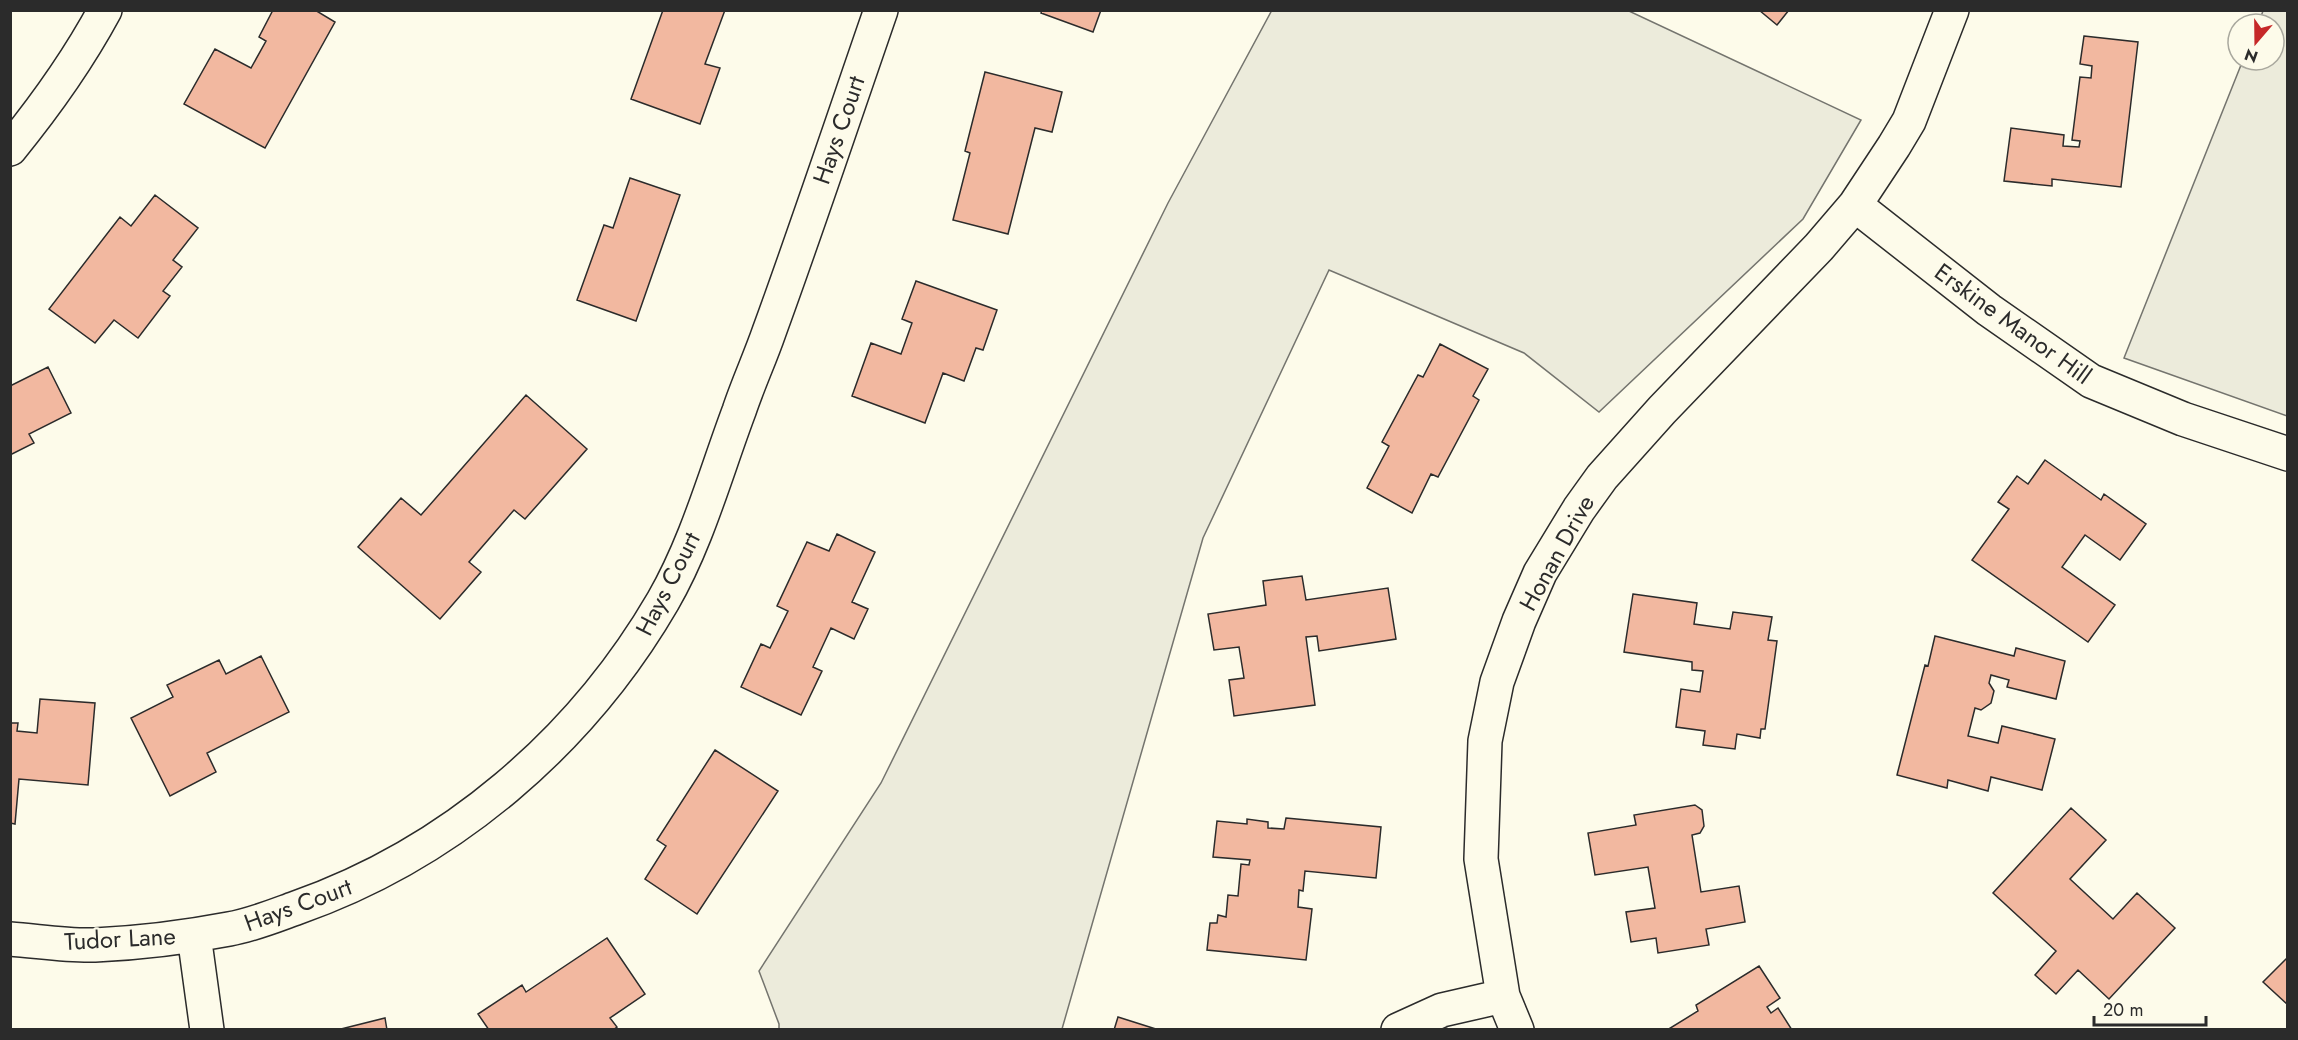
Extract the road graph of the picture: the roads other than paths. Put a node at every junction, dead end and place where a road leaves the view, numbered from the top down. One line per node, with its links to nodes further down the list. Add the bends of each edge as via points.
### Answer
1 (105, 10): 4 (street, via 53,95)
2 (881, 10): 7 (street, Hays Court, via 688,552 665,598 606,686 524,775 420,849 328,897 259,922)
3 (1952, 10): 5 (street, Honan Drive, via 1909,121)
4 (10, 149)
5 (1855, 205): 6 (street, Erskine Manor Hill, via 1989,310 2091,381 2183,419); 9 (street, Honan Drive, via 1602,477 1540,573 1497,682 1485,741 1481,859)
6 (2288, 454)
7 (194, 935): 8 (street, Tudor Lane, via 93,945); 10 (street)
8 (10, 939)
9 (1503, 996): 11 (street, via 1442,1010); 12 (street, Honan Drive)
10 (207, 1029)
11 (1398, 1029)
12 (1517, 1029)

